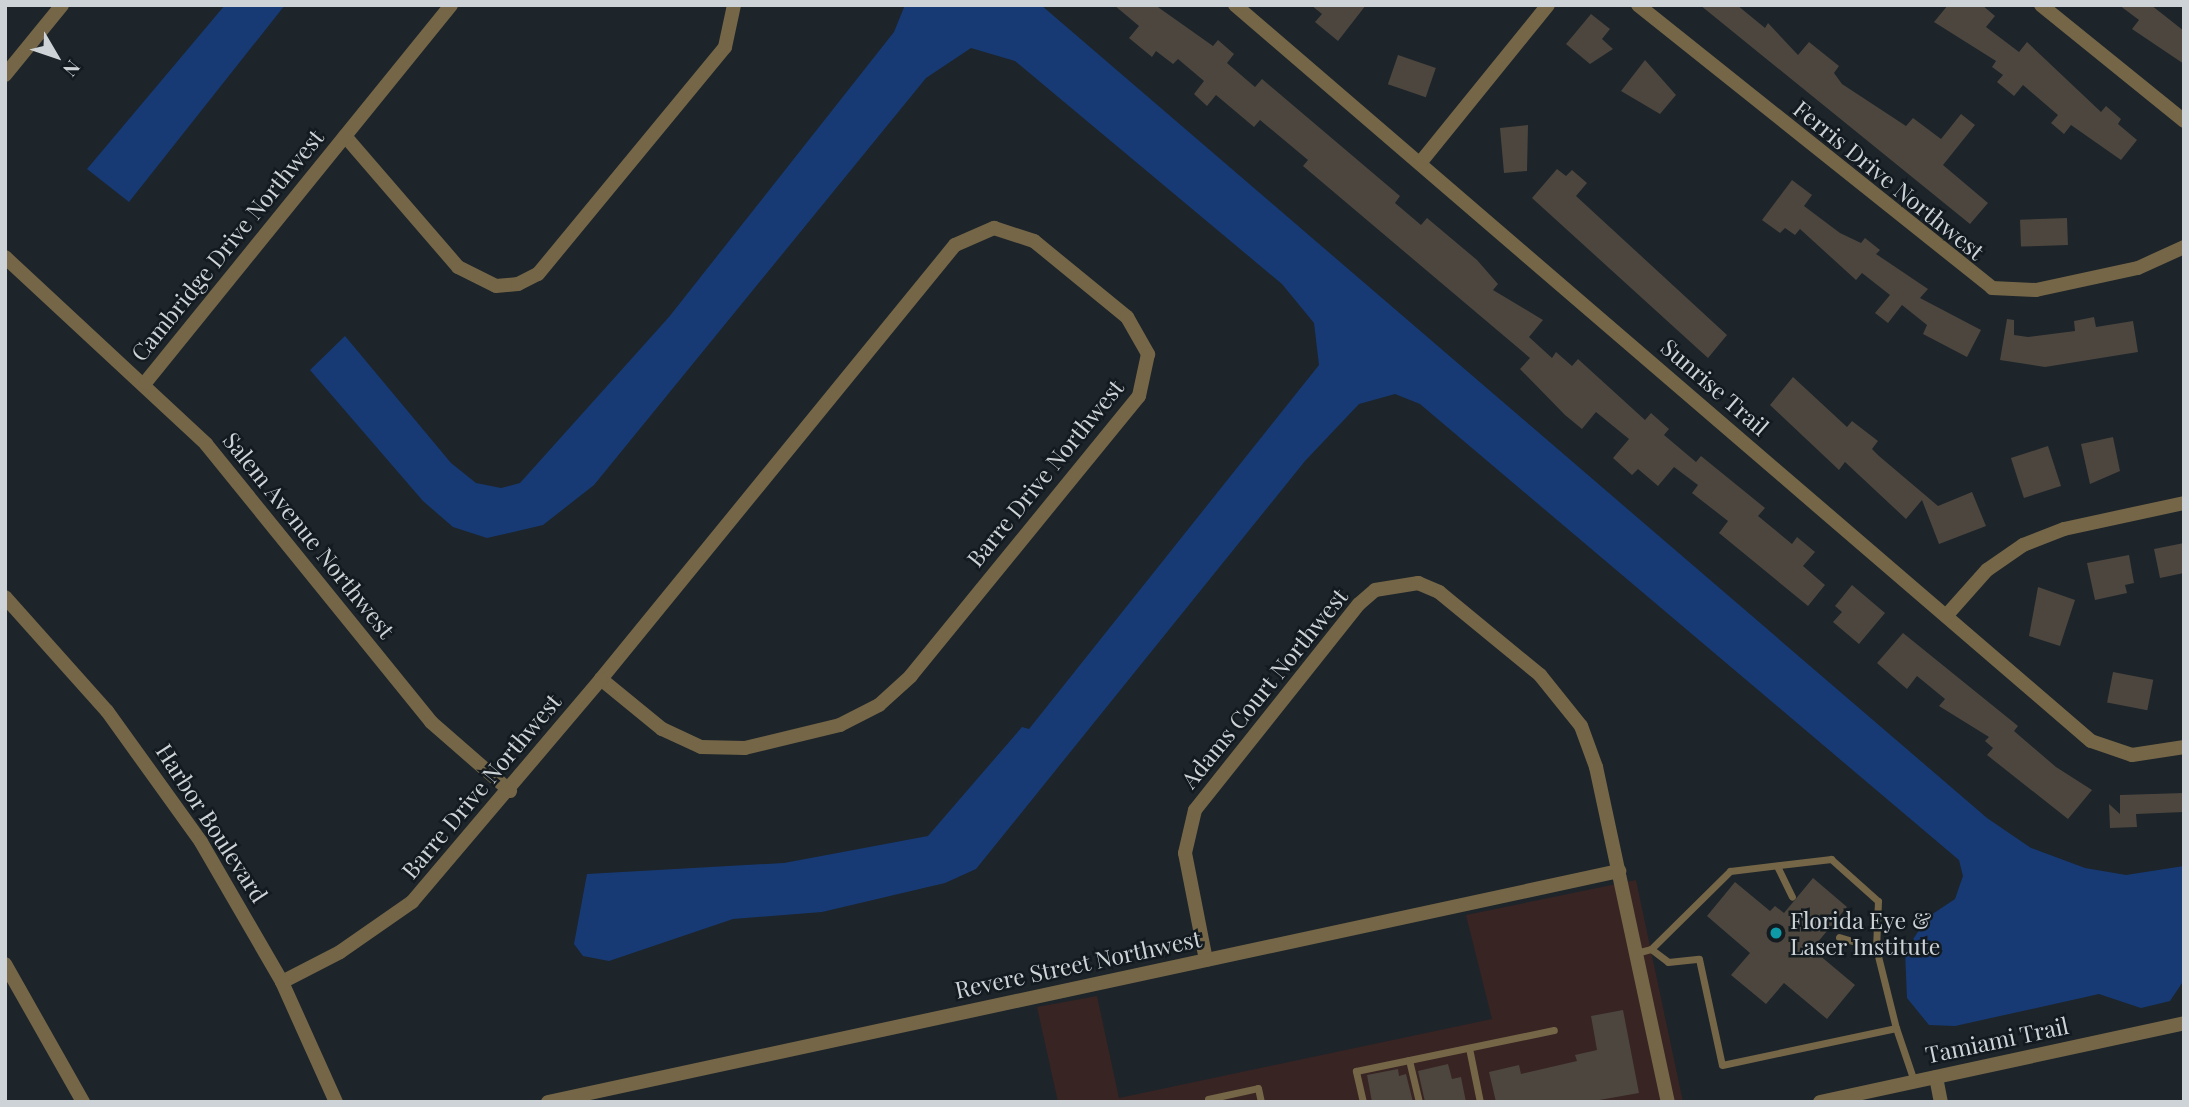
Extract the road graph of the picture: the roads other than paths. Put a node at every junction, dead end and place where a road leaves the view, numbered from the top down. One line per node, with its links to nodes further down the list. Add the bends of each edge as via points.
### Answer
1 (62, 5): 8 (street)
2 (452, 5): 10 (street, Cambridge Drive Northwest)
3 (734, 5): 10 (street, Cambridge Drive Northwest, via 725,47 538,274 518,284 475,280 458,267)
4 (1548, 5): 11 (street)
5 (1638, 5): 12 (street, Ferris Drive Northwest, via 1992,288 2036,290 2138,268)
6 (2041, 5): 9 (street)
7 (1237, 6): 11 (street, Sunrise Trail)
8 (5, 75)
9 (2184, 121)
10 (345, 136): 14 (street, Cambridge Drive Northwest)
11 (1420, 163): 17 (street, Sunrise Trail)
12 (2184, 247)
13 (5, 257): 14 (street, Salem Avenue Northwest)
14 (145, 383): 20 (street, Salem Avenue Northwest, via 268,514 431,722)
15 (2184, 503): 17 (street, via 2064,529 2023,545 1987,570)
16 (5, 597): 29 (street, Harbor Boulevard, via 156,775)
17 (1946, 616): 19 (street, Sunrise Trail, via 2091,741 2132,755)
18 (601, 679): 18 (street, Barre Drive Northwest, via 681,740 723,750 818,732 879,705 911,676 1139,396 1148,354 1141,333 1034,241 995,228 973,233 955,245); 20 (street, Barre Drive Northwest)
19 (2184, 747)
20 (510, 791): 29 (street, Barre Drive Northwest, via 404,909)
21 (1777, 866): 23 (lane); 25 (lane, via 1831,859 1878,901); 26 (lane, via 1730,871)
22 (1619, 871): 26 (street, Adams Court Northwest); 27 (street, Revere Street Northwest); 27 (street, Adams Court Northwest, via 1596,767 1569,707 1541,675 1439,592 1396,583 1359,604 1195,810 1185,853)
23 (1792, 897)
24 (1839, 937): 25 (lane)
25 (1877, 948): 31 (lane)
26 (1643, 951): 31 (lane, via 1668,962 1699,958 1722,1065); 45 (street, Adams Court Northwest)
27 (1206, 960): 40 (street, Revere Street Northwest)
28 (5, 964): 38 (street)
29 (282, 982): 39 (street, Harbor Boulevard)
30 (2184, 1023): 35 (street, Tamiami Trail)
31 (1896, 1028): 36 (lane)
32 (1554, 1030): 33 (lane)
33 (1469, 1048): 34 (lane); 44 (lane)
34 (1409, 1060): 42 (lane, via 1356,1071); 43 (lane)
35 (1936, 1077): 36 (street, Tamiami Trail); 47 (street)
36 (1914, 1082): 46 (street, Tamiami Trail)
37 (1208, 1099): 41 (lane, via 1258,1088)
38 (83, 1102)
39 (336, 1102)
40 (548, 1102)
41 (1261, 1102)
42 (1363, 1102)
43 (1419, 1102)
44 (1480, 1102)
45 (1668, 1102)
46 (1821, 1102)
47 (1941, 1102)

